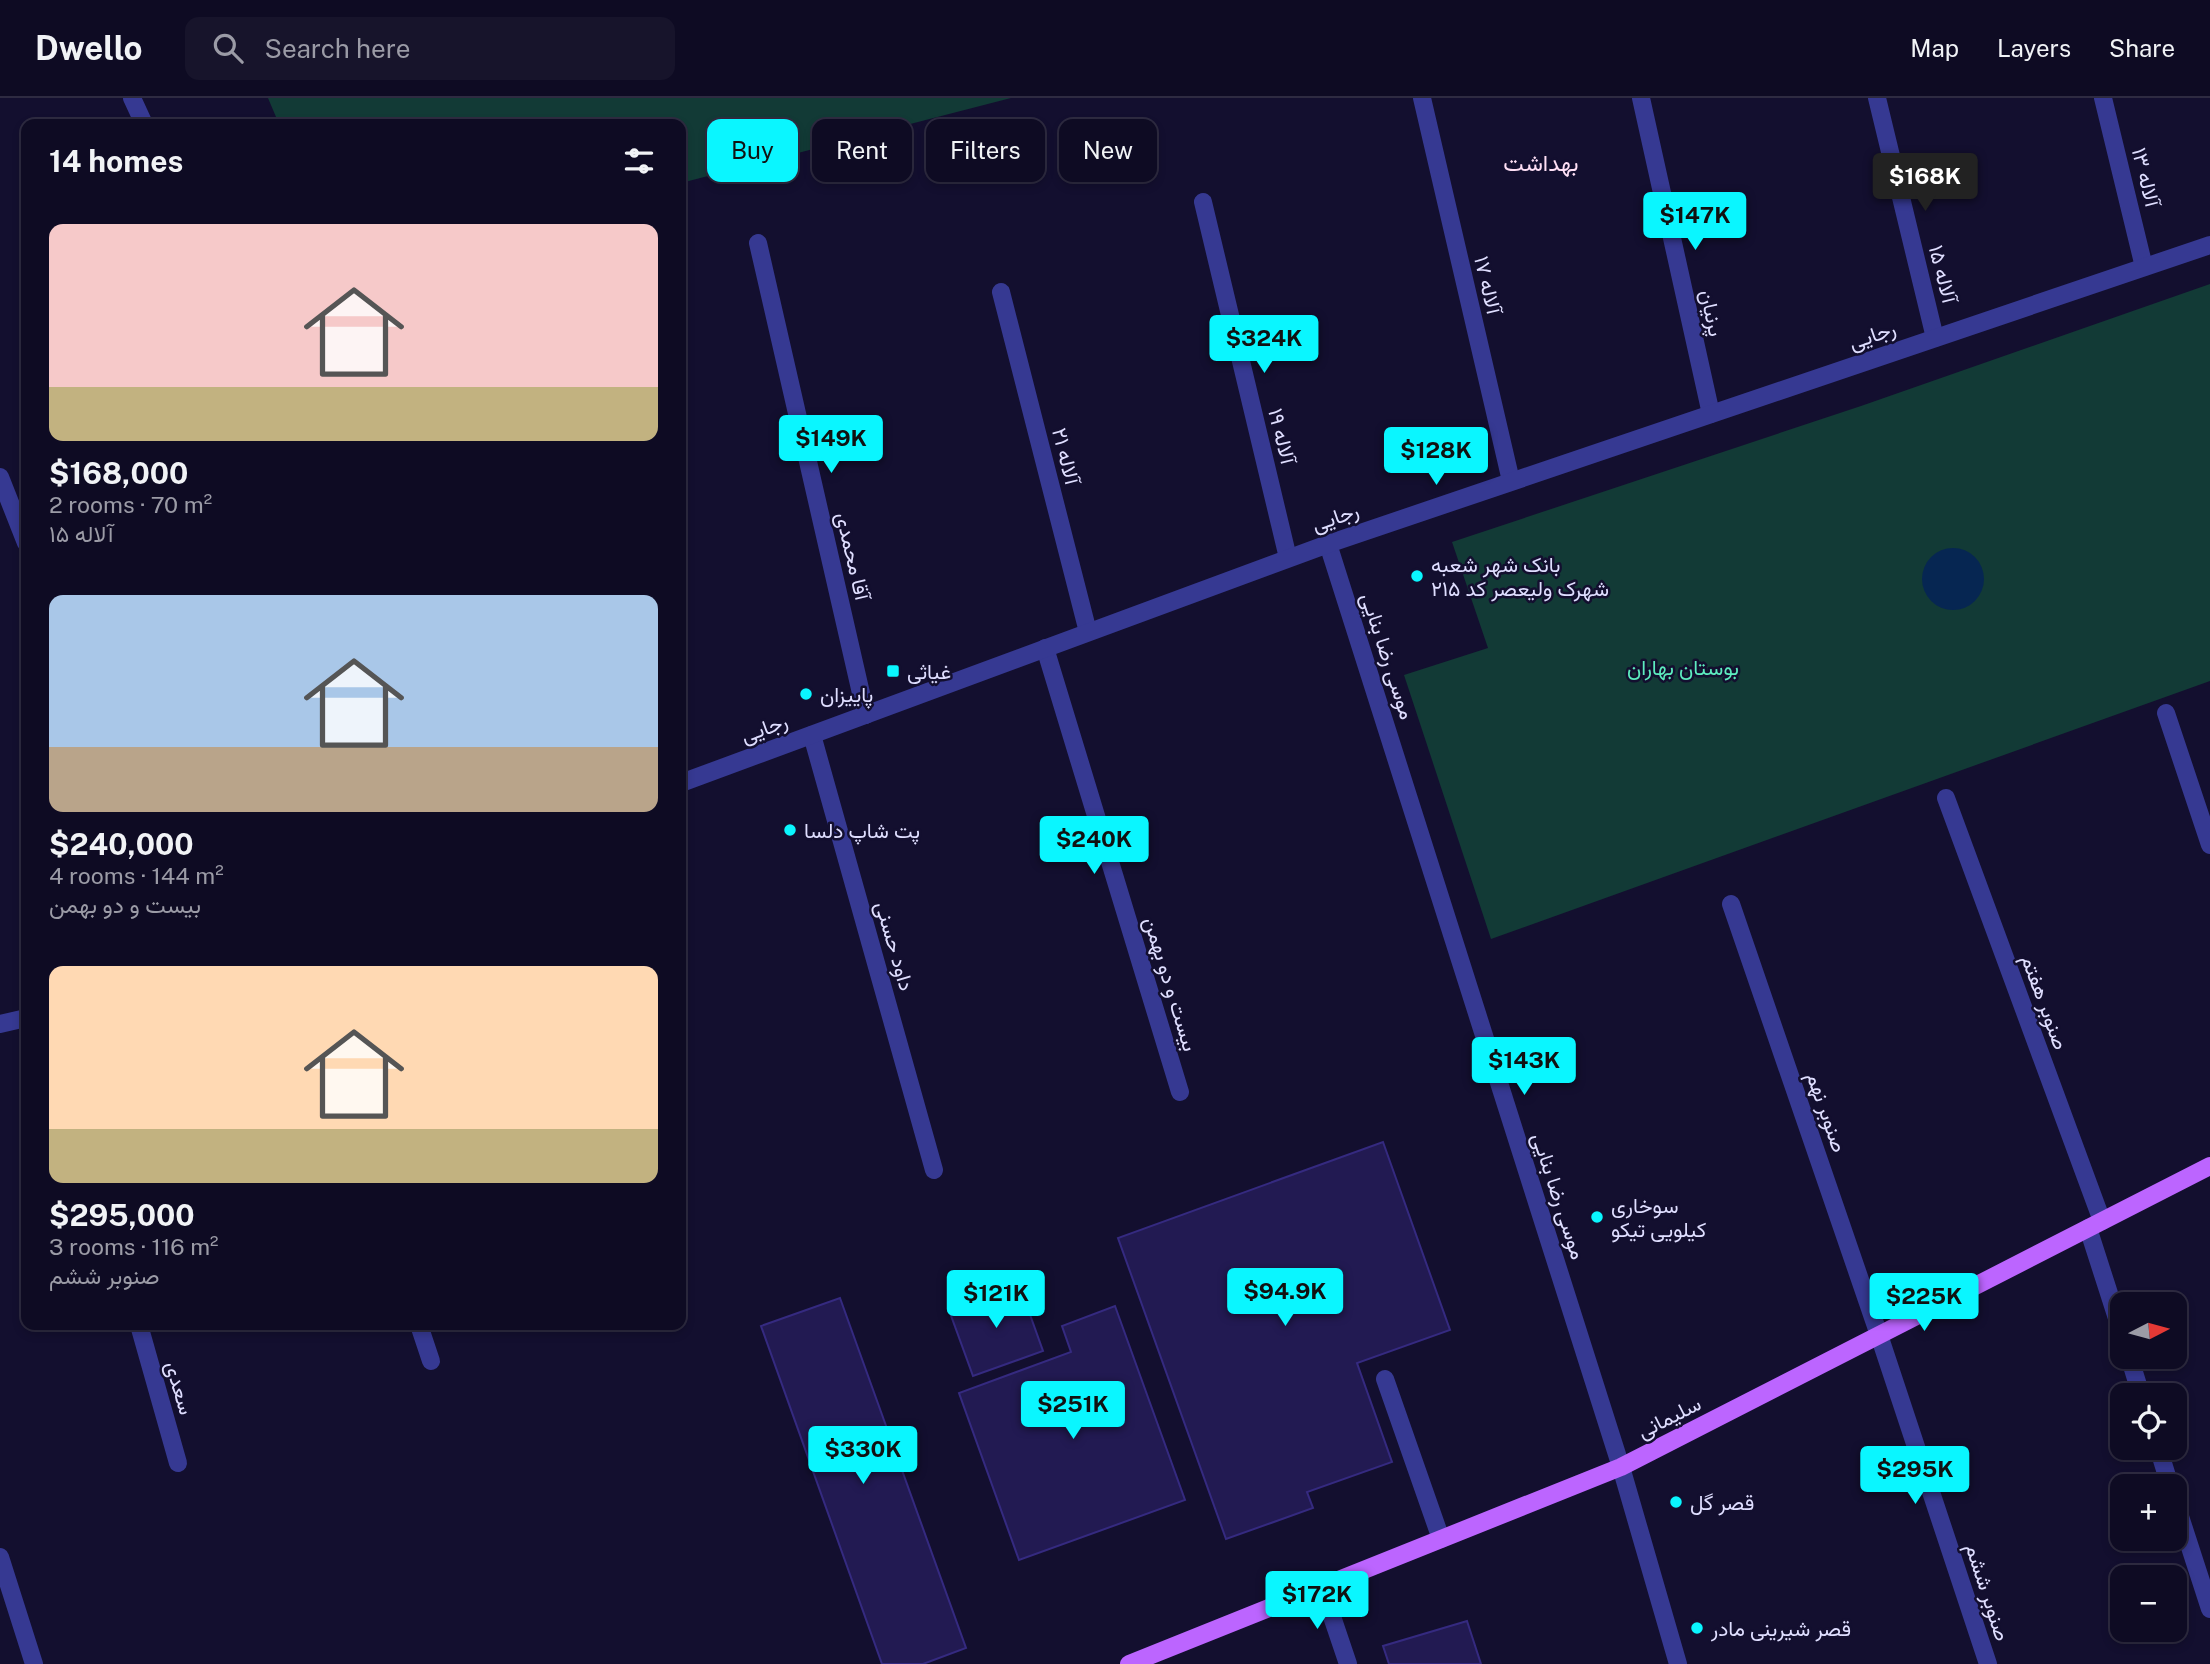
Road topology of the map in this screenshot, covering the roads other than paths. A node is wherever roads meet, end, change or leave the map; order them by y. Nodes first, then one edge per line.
1 (132, 98) edge
2 (1422, 98) edge
3 (1641, 98) edge
4 (1877, 98) edge
5 (2103, 98) edge
6 (142, 119) edge
7 (1203, 202) dead end
8 (758, 243) dead end
9 (2210, 245) edge
10 (2144, 267) junction
11 (1001, 292) dead end
12 (1935, 338) junction
13 (1711, 414) junction
14 (0, 477) edge
15 (1511, 481) junction
16 (21, 530) edge
17 (1328, 544) junction
18 (1288, 558) junction
19 (1088, 632) junction
20 (1045, 648) junction
21 (2166, 713) dead end
22 (866, 715) junction
23 (813, 734) junction
24 (686, 781) edge
25 (1946, 798) dead end
26 (2210, 845) edge
27 (1731, 904) dead end
28 (21, 1019) edge
29 (0, 1024) edge
30 (1180, 1093) dead end
31 (2210, 1166) edge
32 (934, 1170) dead end
33 (2095, 1224) junction
34 (2112, 1292) edge
35 (140, 1330) edge
36 (421, 1330) edge
37 (1879, 1335) junction
38 (431, 1361) dead end
39 (1385, 1379) dead end
40 (178, 1463) dead end
41 (1620, 1467) junction
42 (2187, 1538) edge
43 (1441, 1539) junction
44 (0, 1556) edge
45 (1322, 1587) junction
46 (2210, 1609) edge
47 (34, 1664) edge
48 (1129, 1664) edge
49 (1348, 1664) edge
50 (1678, 1664) edge
51 (1988, 1664) edge

1 - 6 street
2 - 15 street, آلاله ۱۷
3 - 13 street, پرنیان
4 - 12 street, آلاله ۱۵
5 - 10 street, آلاله ۱۳
7 - 18 street, آلاله ۱۹
8 - 22 street, آقا محمدی
9 - 10 street, رجایی
10 - 12 street, رجایی
11 - 19 street, آلاله ۲۱
12 - 13 street, رجایی
13 - 15 street, رجایی
14 - 16 street
15 - 17 street, رجایی
17 - 18 street, رجایی
17 - 41 street, موسی رضا بنایی
18 - 19 street, رجایی
19 - 20 street, رجایی
20 - 22 street, رجایی
20 - 30 street, بیست و دو بهمن
21 - 26 street
22 - 23 street, رجایی
23 - 24 street, رجایی
23 - 32 street, داود حسنی
25 - 33 street, صنوبر هفتم
27 - 37 street, صنوبر نهم
28 - 29 street
31 - 33 main road, سلیمانی
33 - 34 street, صنوبر هفتم
33 - 37 main road, سلیمانی
35 - 40 street, سعدی
36 - 38 street
37 - 41 main road, سلیمانی
37 - 51 street, صنوبر ششم
39 - 43 street
41 - 43 main road, سلیمانی
41 - 50 street, موسی رضا بنایی
42 - 46 street
43 - 45 main road, سلیمانی
44 - 47 street
45 - 48 main road, سلیمانی
45 - 49 street

